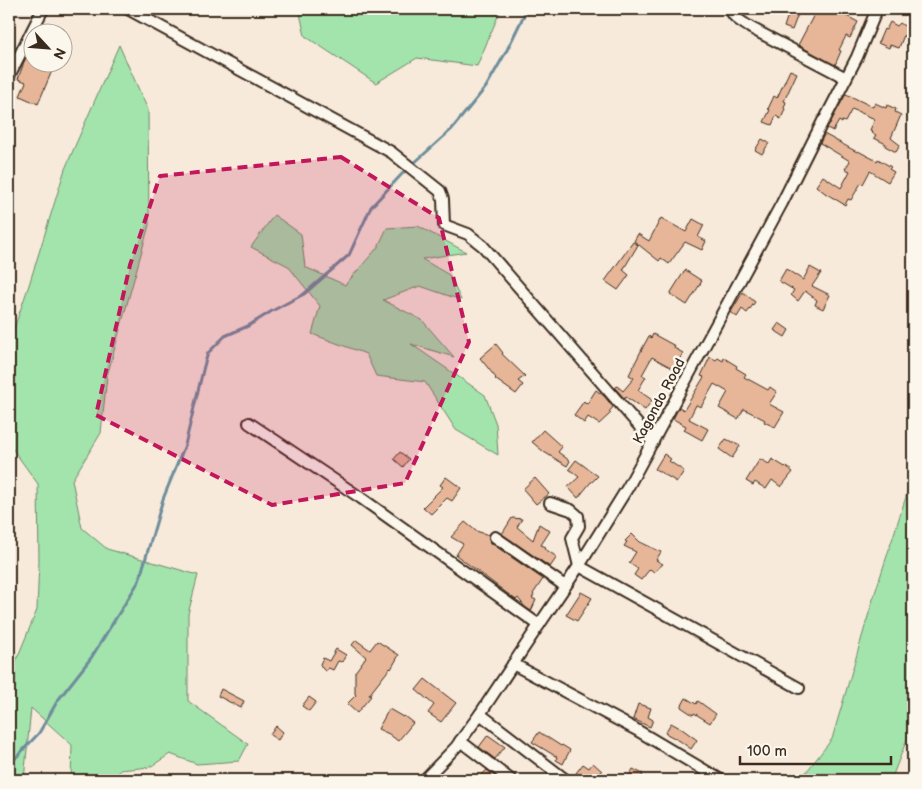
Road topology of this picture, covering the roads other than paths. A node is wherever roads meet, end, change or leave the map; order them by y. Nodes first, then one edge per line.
1 (43, 9) edge
2 (128, 9) edge
3 (730, 9) edge
4 (877, 9) edge
5 (9, 76) edge
6 (846, 78) junction
7 (249, 423) dead end
8 (653, 442) junction
9 (550, 503) dead end
10 (496, 537) dead end
11 (579, 566) junction
12 (565, 586) junction
13 (539, 625) junction
14 (513, 664) junction
15 (799, 688) dead end
16 (480, 714) junction
17 (460, 741) junction
18 (424, 780) edge
19 (511, 780) edge
20 (566, 780) edge
21 (721, 780) edge

1 - 5 street
2 - 8 street
3 - 6 street
4 - 6 street, Kagondo Road
6 - 8 street, Kagondo Road
7 - 13 street
8 - 11 street, Kagondo Road
9 - 11 street
10 - 12 street
11 - 12 street, Kagondo Road
11 - 15 street
12 - 13 street, Kagondo Road
13 - 14 street, Kagondo Road
14 - 16 street, Kagondo Road
14 - 21 street
16 - 17 street, Kagondo Road
16 - 20 street
17 - 18 street, Kagondo Road
17 - 19 street

